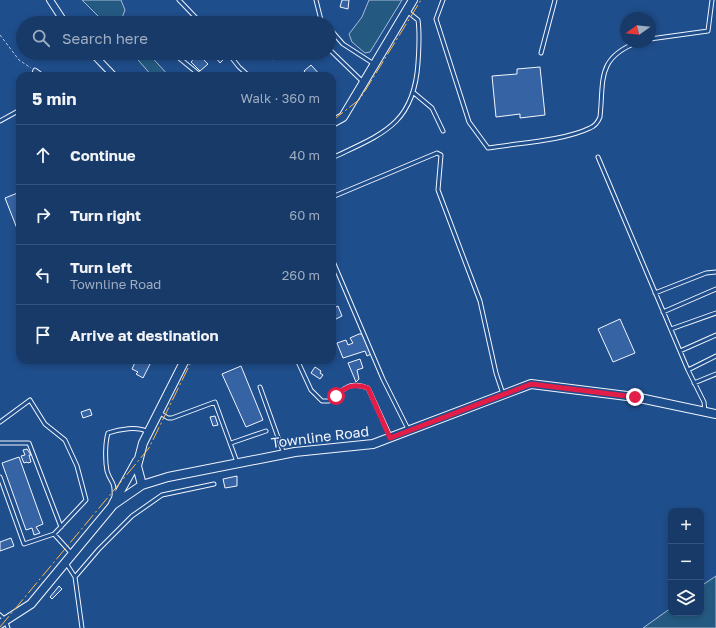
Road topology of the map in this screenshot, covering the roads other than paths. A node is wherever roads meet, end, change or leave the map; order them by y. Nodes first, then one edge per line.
1 (50, 0) edge
2 (179, 0) edge
3 (316, 0) edge
4 (413, 0) edge
5 (444, 0) edge
6 (555, 0) edge
7 (712, 0) edge
8 (406, 11) junction
9 (60, 16) edge
10 (194, 16) edge
11 (320, 16) edge
12 (336, 36) edge
13 (656, 38) edge
14 (625, 48) edge
15 (541, 53) dead end
16 (336, 56) edge
17 (99, 60) edge
18 (182, 60) edge
19 (234, 60) edge
20 (374, 64) junction
21 (110, 72) edge
22 (196, 72) edge
23 (245, 72) edge
24 (364, 83) junction
25 (414, 93) junction
26 (16, 112) edge
27 (0, 121) edge
28 (336, 121) edge
29 (443, 131) dead end
30 (336, 156) edge
31 (598, 157) dead end
32 (336, 195) edge
33 (336, 268) edge
34 (716, 272) edge
35 (716, 289) edge
36 (655, 293) junction
37 (663, 312) junction
38 (716, 313) edge
39 (671, 330) junction
40 (716, 335) edge
41 (680, 352) junction
42 (716, 356) edge
43 (183, 364) edge
44 (299, 364) dead end
45 (688, 370) junction
46 (716, 374) edge
47 (694, 383) junction
48 (260, 388) dead end
49 (503, 394) junction
50 (159, 412) junction
51 (705, 412) junction
52 (716, 414) edge
53 (0, 422) edge
54 (266, 431) dead end
55 (409, 431) junction
56 (149, 432) junction
57 (390, 438) junction
58 (0, 443) edge
59 (231, 443) junction
60 (284, 454) junction
61 (138, 459) junction
62 (237, 462) junction
63 (0, 477) edge
64 (214, 484) dead end
65 (142, 485) junction
66 (113, 505) junction
67 (61, 527) junction
68 (54, 534) junction
69 (73, 555) junction
70 (66, 562) junction
71 (75, 577) junction
72 (3, 622) edge
73 (82, 628) edge

1 - 9 street
2 - 10 lane
3 - 11 lane
4 - 8 main road
5 - 14 lane
6 - 15 lane
7 - 13 lane
8 - 20 main road
8 - 25 lane
12 - 20 lane
16 - 24 lane
17 - 21 street
18 - 22 lane
19 - 23 lane
20 - 24 main road
24 - 28 main road
25 - 29 lane
25 - 30 lane
26 - 27 lane
31 - 36 lane
32 - 49 lane
33 - 55 lane
34 - 36 lane
35 - 37 lane
36 - 37 lane
37 - 39 lane
38 - 39 lane
39 - 41 lane
40 - 41 lane
41 - 45 lane
42 - 45 lane
43 - 50 main road
44 - 57 lane
45 - 47 lane
46 - 47 lane
47 - 51 lane
48 - 60 lane
49 - 51 main road, Townline Road
49 - 55 main road, Townline Road
50 - 56 main road
50 - 59 lane
51 - 52 main road, Townline Road
53 - 67 lane
54 - 59 lane
55 - 57 main road, Townline Road
56 - 61 main road
56 - 66 lane
57 - 60 main road, Townline Road
58 - 67 lane
59 - 62 lane
60 - 62 main road, Townline Road
61 - 65 main road
61 - 66 main road
62 - 65 main road, Townline Road
63 - 68 lane
64 - 71 lane
65 - 66 main road, Townline Road
66 - 69 main road, Townline Road
67 - 68 lane
68 - 69 lane
69 - 70 main road, Townline Road
70 - 71 lane
70 - 72 main road, Townline Road
71 - 73 lane

